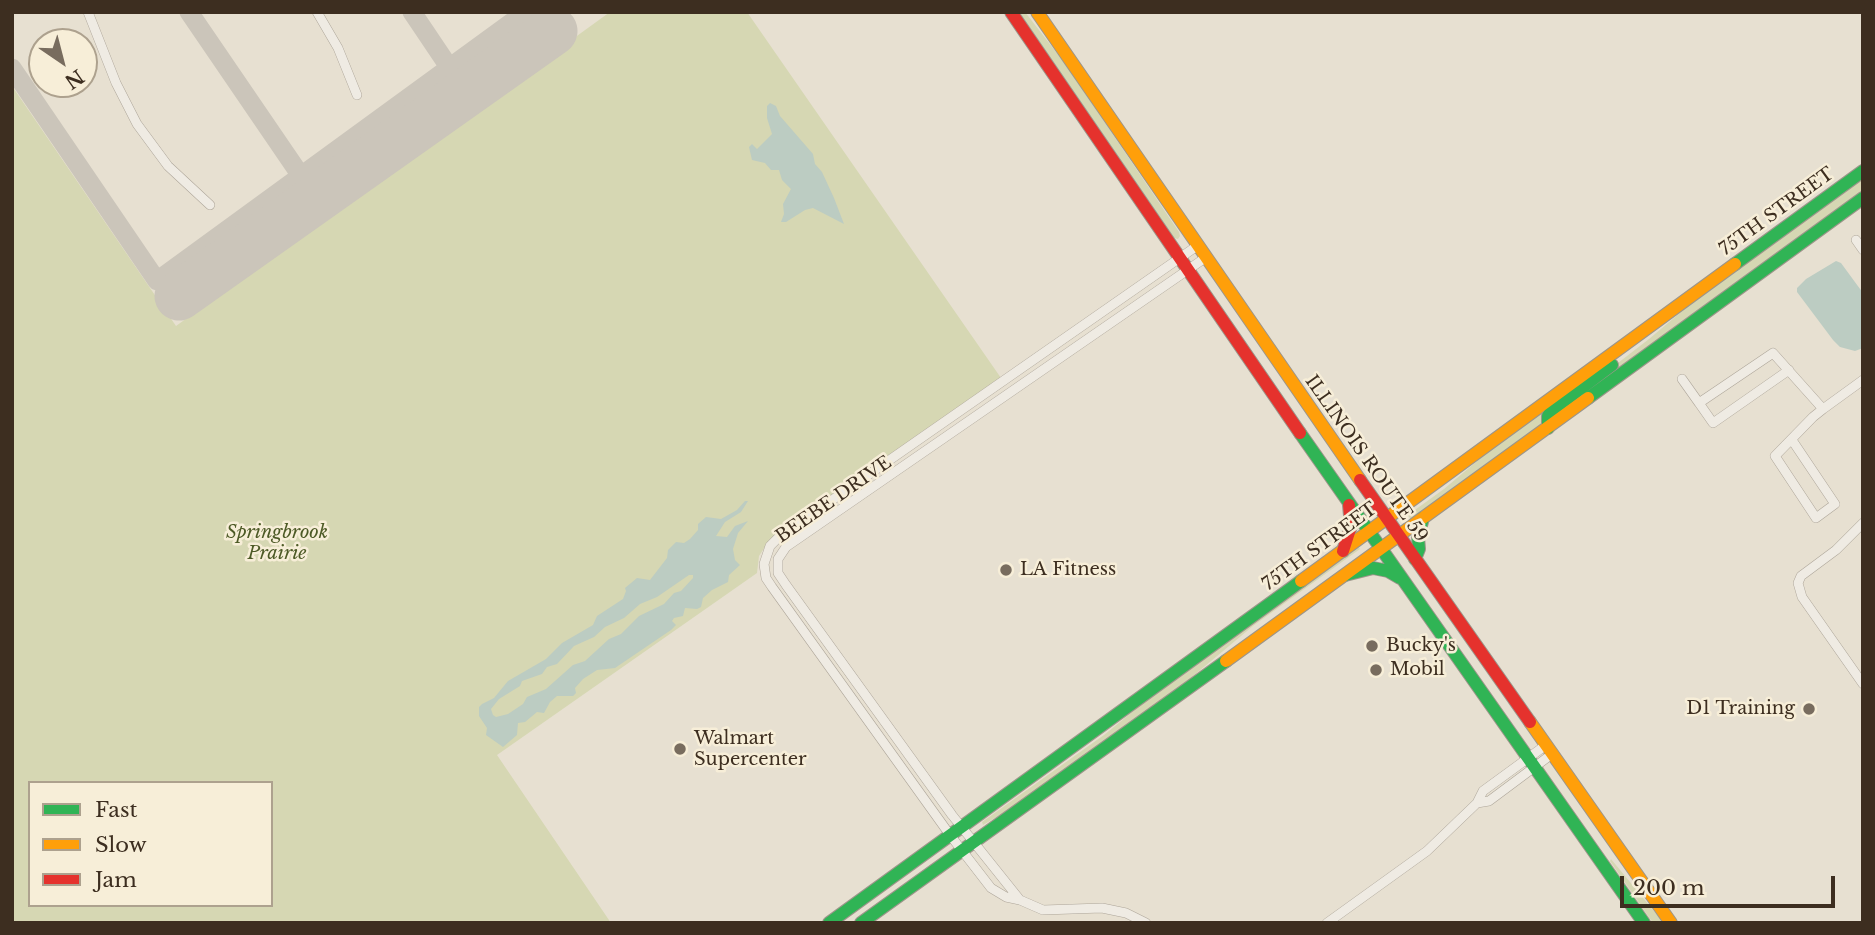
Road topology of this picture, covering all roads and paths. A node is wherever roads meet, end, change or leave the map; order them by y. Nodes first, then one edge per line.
1 (88, 12) edge
2 (317, 12) edge
3 (1011, 12) edge
4 (1037, 12) edge
5 (357, 95) dead end
6 (1863, 171) edge
7 (1863, 198) edge
8 (210, 205) dead end
9 (1856, 240) dead end
10 (1197, 246) junction
11 (1863, 250) edge
12 (1180, 258) junction
13 (1205, 258) junction
14 (1188, 270) junction
15 (1649, 328) junction
16 (1789, 370) junction
17 (1682, 379) dead end
18 (1863, 380) edge
19 (1699, 404) junction
20 (1823, 409) junction
21 (1548, 428) junction
22 (1791, 440) junction
23 (1348, 501) junction
24 (1387, 519) junction
25 (1423, 519) junction
26 (1863, 523) edge
27 (1370, 532) junction
28 (1398, 536) junction
29 (1381, 548) junction
30 (1343, 551) junction
31 (1415, 559) junction
32 (1345, 575) junction
33 (1403, 579) junction
34 (1863, 684) edge
35 (1549, 749) junction
36 (1531, 762) junction
37 (961, 827) junction
38 (950, 835) junction
39 (973, 843) junction
40 (962, 851) junction
41 (1020, 900) junction
42 (829, 923) edge
43 (861, 923) edge
44 (1146, 923) edge
45 (1327, 923) edge
46 (1644, 923) edge
47 (1671, 923) edge

1 - 8 street
2 - 5 street
3 - 12 main road
4 - 10 main road, ILLINOIS ROUTE 59
6 - 15 main road, 75TH STREET
7 - 21 main road, 75TH STREET
9 - 11 street
10 - 12 street, BEEBE DRIVE
10 - 13 main road, ILLINOIS ROUTE 59
12 - 14 main road
12 - 38 street, BEEBE DRIVE
13 - 14 street, BEEBE DRIVE
13 - 24 main road, ILLINOIS ROUTE 59
14 - 23 main road
14 - 37 street, BEEBE DRIVE
15 - 21 main road
15 - 24 main road, 75TH STREET
16 - 19 street
16 - 19 street
16 - 20 street
17 - 19 street
18 - 20 street
20 - 22 street
21 - 25 main road, 75TH STREET
22 - 22 street
23 - 27 main road
23 - 30 main road
24 - 27 main road, 75TH STREET
24 - 28 main road, ILLINOIS ROUTE 59
25 - 28 main road, 75TH STREET
25 - 31 main road
26 - 34 street
27 - 29 main road
27 - 30 main road, 75TH STREET
28 - 29 main road, 75TH STREET
28 - 31 main road, ILLINOIS ROUTE 59
29 - 32 main road, 75TH STREET
29 - 33 main road
30 - 37 main road, 75TH STREET
31 - 35 main road, ILLINOIS ROUTE 59
32 - 33 main road
32 - 39 main road, 75TH STREET
33 - 36 main road
35 - 36 street
35 - 47 main road, ILLINOIS ROUTE 59
36 - 45 street
36 - 46 main road
37 - 38 main road, 75TH STREET
37 - 39 street, BEEBE DRIVE
38 - 40 street, BEEBE DRIVE
38 - 42 main road, 75TH STREET
39 - 40 main road, 75TH STREET
39 - 41 street, BEEBE DRIVE
40 - 41 street, BEEBE DRIVE
40 - 43 main road, 75TH STREET
41 - 44 street, BEEBE DRIVE

